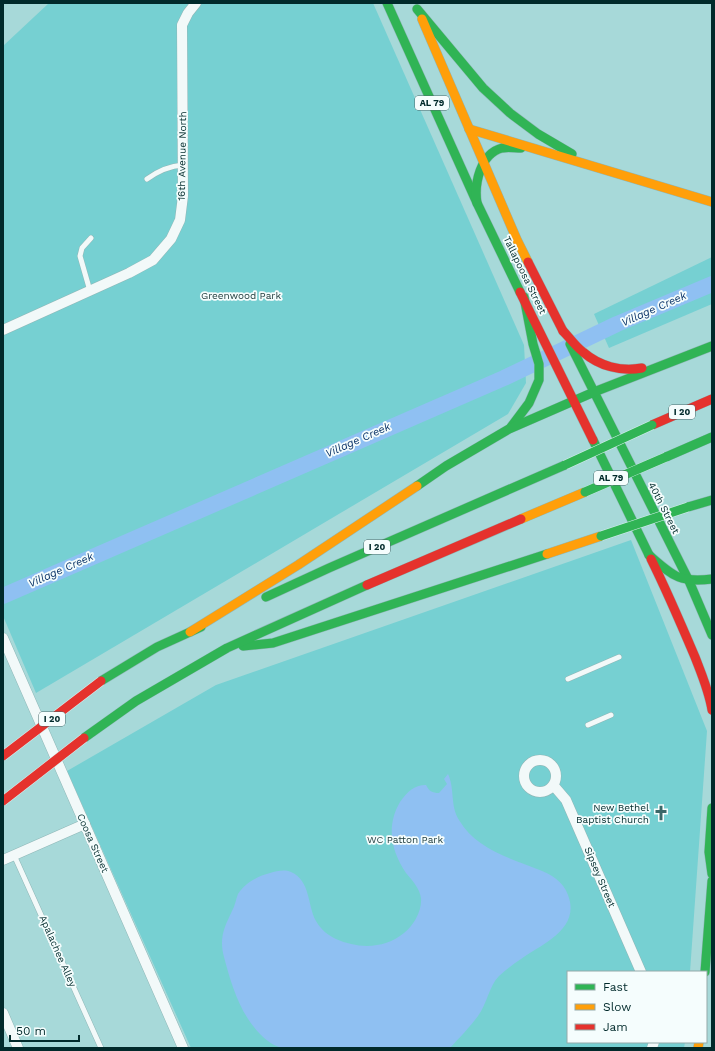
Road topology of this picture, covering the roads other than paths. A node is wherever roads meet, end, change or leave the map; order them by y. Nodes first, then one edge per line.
1 (196, 3) edge
2 (387, 3) edge
3 (416, 6) edge
4 (469, 129) junction
5 (531, 149) junction
6 (183, 165) junction
7 (484, 165) junction
8 (595, 168) junction
9 (146, 179) dead end
10 (712, 202) edge
11 (477, 203) junction
12 (91, 238) dead end
13 (90, 291) junction
14 (524, 297) junction
15 (3, 330) edge
16 (712, 346) edge
17 (581, 356) junction
18 (684, 357) junction
19 (594, 392) junction
20 (712, 399) edge
21 (573, 401) junction
22 (509, 429) junction
23 (712, 437) edge
24 (712, 500) edge
25 (649, 555) junction
26 (712, 579) edge
27 (689, 581) junction
28 (190, 632) junction
29 (712, 635) edge
30 (3, 638) edge
31 (226, 648) junction
32 (619, 657) dead end
33 (568, 679) dead end
34 (712, 710) edge
35 (611, 714) dead end
36 (588, 725) dead end
37 (3, 756) edge
38 (554, 786) dead end
39 (3, 801) edge
40 (712, 808) edge
41 (85, 824) junction
42 (14, 855) junction
43 (3, 860) edge
44 (712, 874) edge
45 (712, 881) edge
46 (641, 971) edge
47 (705, 971) edge
48 (3, 1013) edge
49 (181, 1047) edge
50 (18, 1048) edge
51 (101, 1048) edge

1 - 6 street, 16th Avenue North
2 - 11 main road, Tallapoosa Street / AL 79
3 - 4 main road, Tallapoosa Street / AL 79
3 - 8 main road
4 - 5 main road
4 - 7 main road, Tallapoosa Street / AL 79
5 - 7 main road
5 - 8 main road
6 - 9 lane
6 - 13 street, 16th Avenue North
7 - 11 main road
7 - 17 main road, Tallapoosa Street / AL 79
8 - 10 main road
11 - 14 main road, Tallapoosa Street / AL 79
12 - 13 lane
13 - 15 street, 16th Avenue North
14 - 21 main road, Tallapoosa Street / AL 79
14 - 22 main road
16 - 18 main road
17 - 18 main road
17 - 19 main road, AL 79
18 - 19 main road
19 - 21 main road
19 - 27 main road, 40th Street / AL 79
20 - 28 main road, I 20, bridge
21 - 22 main road
21 - 25 main road, Tallapoosa Street / AL 79
22 - 28 main road
23 - 31 main road, bridge
24 - 31 main road, bridge
25 - 27 main road
25 - 34 main road, AL 79
26 - 27 main road
27 - 29 main road, 40th Street / AL 79
28 - 37 main road, I 20, bridge
30 - 41 street, Coosa Street
31 - 39 main road, bridge
32 - 33 lane
35 - 36 lane
38 - 46 street, Sipsey Street
40 - 44 main road
41 - 42 street
41 - 49 street, Coosa Street
42 - 43 street
42 - 51 lane, Apalachee Alley
45 - 47 main road
48 - 50 street

